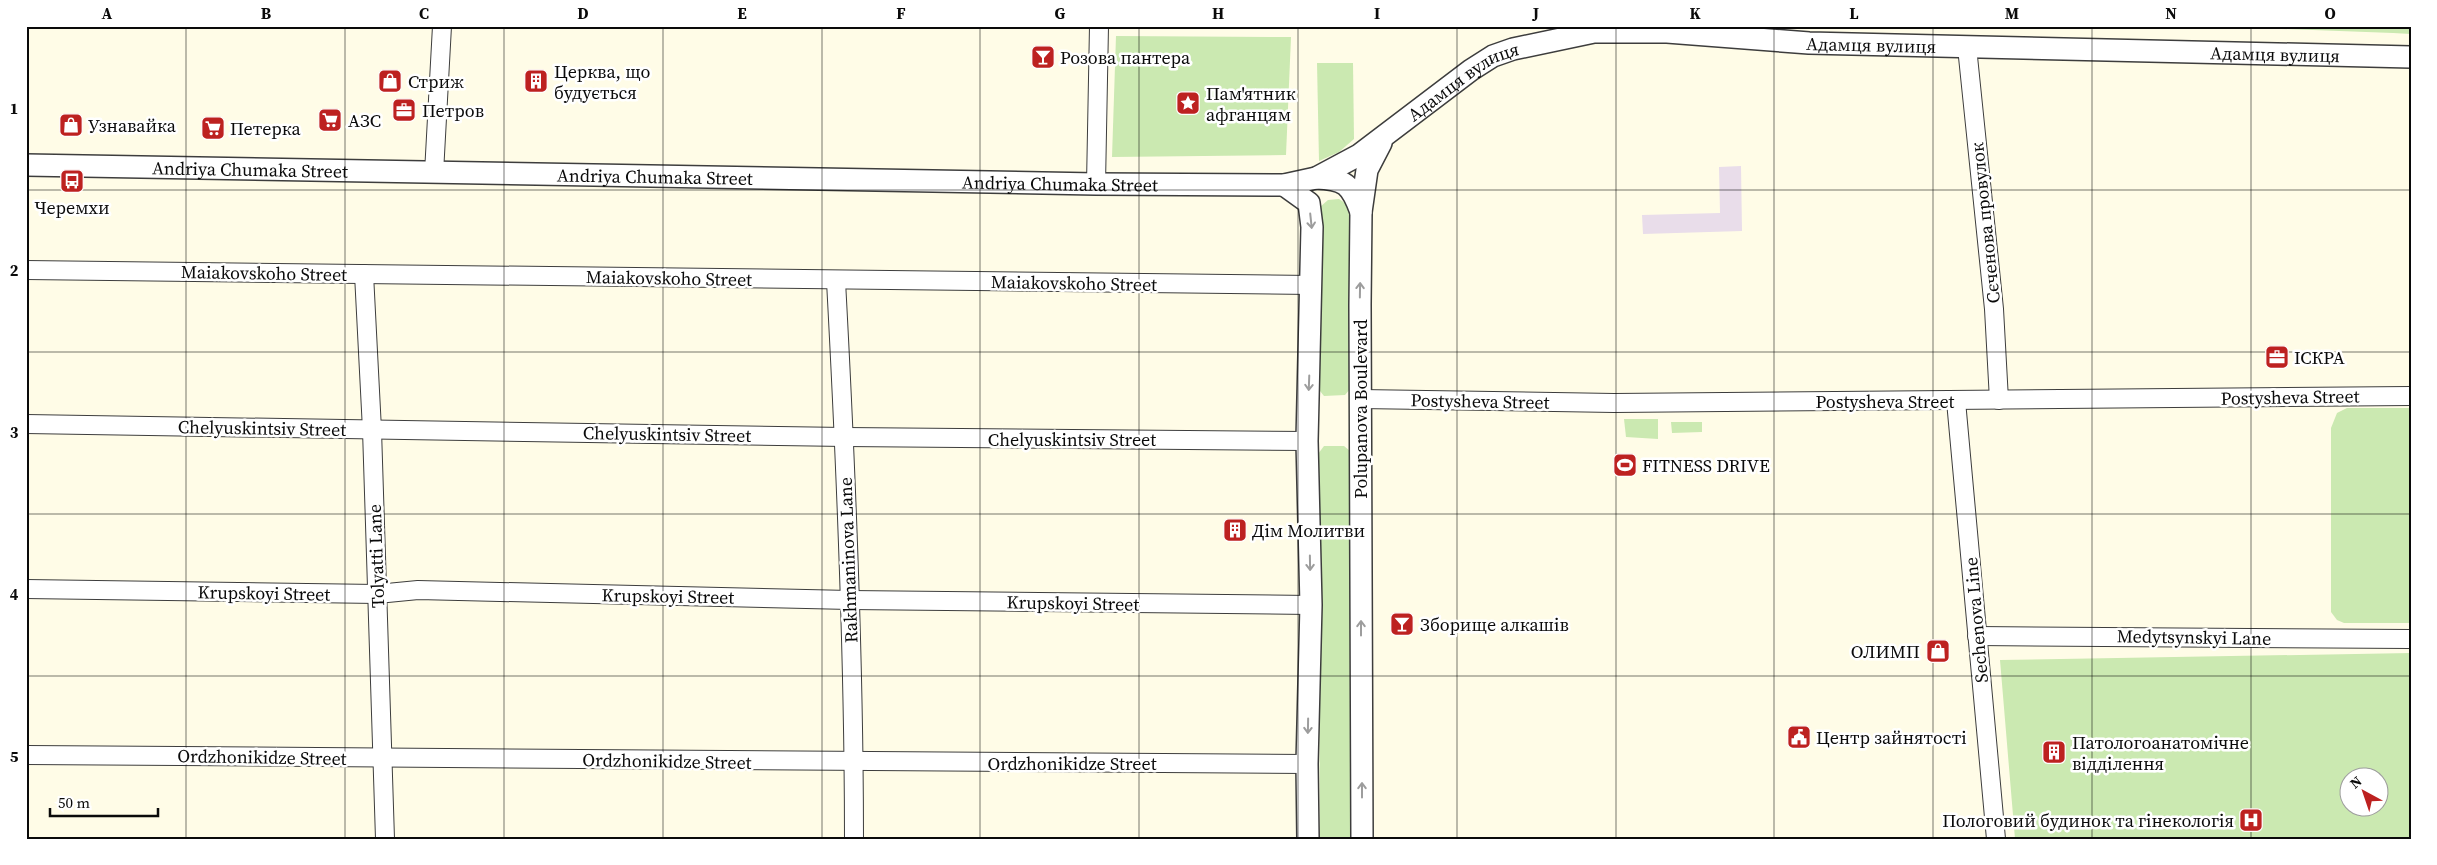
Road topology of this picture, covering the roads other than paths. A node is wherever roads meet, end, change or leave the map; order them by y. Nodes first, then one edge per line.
1 (442, 26) edge
2 (1099, 26) edge
3 (1967, 47) junction
4 (2411, 57) edge
5 (1386, 134) junction
6 (26, 165) edge
7 (434, 172) junction
8 (1316, 178) junction
9 (1096, 184) junction
10 (1284, 185) junction
11 (1362, 212) junction
12 (26, 270) edge
13 (364, 274) junction
14 (836, 281) junction
15 (1312, 285) junction
16 (2411, 396) edge
17 (1360, 399) junction
18 (1999, 400) junction
19 (1956, 401) junction
20 (26, 424) edge
21 (372, 430) junction
22 (845, 437) junction
23 (1307, 440) junction
24 (26, 589) edge
25 (377, 594) junction
26 (850, 600) junction
27 (1311, 606) junction
28 (1977, 636) junction
29 (2411, 639) edge
30 (26, 755) edge
31 (384, 758) junction
32 (854, 763) junction
33 (1307, 764) junction
34 (385, 839) edge
35 (854, 839) edge
36 (1308, 839) edge
37 (1362, 839) edge
38 (1996, 839) edge

1 - 7 street
2 - 9 street
3 - 4 street, Адамця вулиця
3 - 5 street, Адамця вулиця
3 - 18 street, Сєченова провулок
5 - 8 street, Адамця вулиця
5 - 11 street, Polupanova Boulevard
6 - 7 street, Andriya Chumaka Street
7 - 9 street, Andriya Chumaka Street
8 - 10 street, Адамця вулиця
8 - 11 street
9 - 10 street, Andriya Chumaka Street
10 -> 15 street
17 -> 11 street, Polupanova Boulevard
12 - 13 street, Maiakovskoho Street
13 - 14 street, Maiakovskoho Street
13 - 21 street, Tolyatti Lane
14 - 15 street, Maiakovskoho Street
14 - 22 street, Rakhmaninova Lane
15 -> 23 street
16 - 18 street, Postysheva Street
17 - 19 street, Postysheva Street
37 -> 17 street, Polupanova Boulevard
18 - 19 street, Postysheva Street
19 - 28 street, Sechenova Line
20 - 21 street, Chelyuskintsiv Street
21 - 22 street, Chelyuskintsiv Street
21 - 25 street, Tolyatti Lane
22 - 23 street, Chelyuskintsiv Street
22 - 26 street, Rakhmaninova Lane
23 -> 27 street
24 - 25 street, Krupskoyi Street
25 - 26 street, Krupskoyi Street
25 - 31 street, Tolyatti Lane
26 - 27 street, Krupskoyi Street
26 - 32 street, Rakhmaninova Lane
27 -> 33 street
28 - 29 street, Medytsynskyi Lane
28 - 38 street, Sechenova Line
30 - 31 street, Ordzhonikidze Street
31 - 32 street, Ordzhonikidze Street
31 - 34 street, Tolyatti Lane
32 - 33 street, Ordzhonikidze Street
32 - 35 street, Rakhmaninova Lane
33 - 36 street

